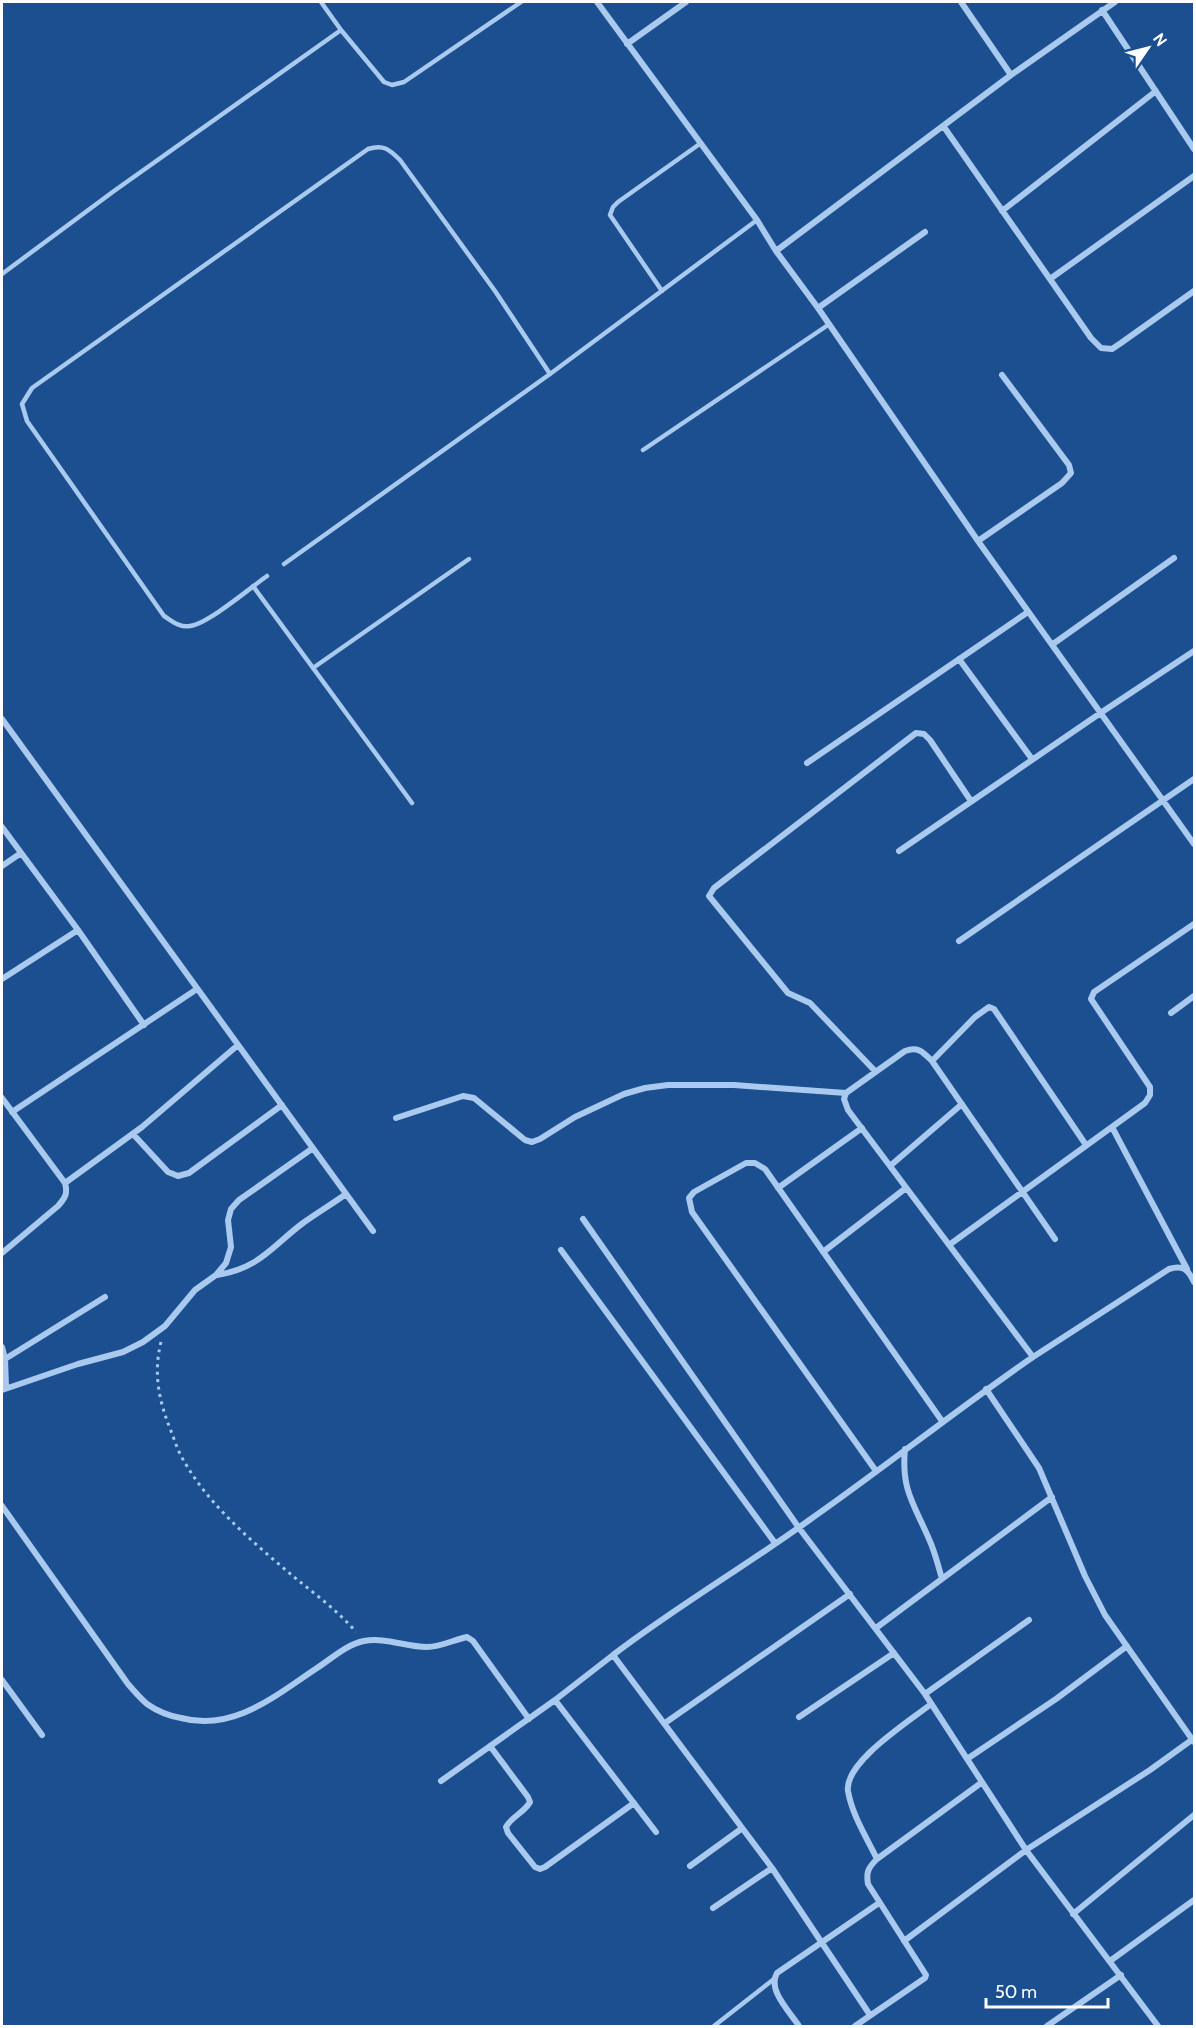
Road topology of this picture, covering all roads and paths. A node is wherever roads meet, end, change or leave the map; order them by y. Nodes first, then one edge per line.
1 (321, 2) edge
2 (521, 2) edge
3 (597, 2) edge
4 (686, 2) edge
5 (961, 2) edge
6 (1115, 2) edge
7 (1102, 10) junction
8 (341, 30) junction
9 (627, 44) junction
10 (1011, 75) junction
11 (1156, 91) junction
12 (944, 127) junction
13 (701, 143) junction
14 (1194, 149) edge
15 (1194, 176) edge
16 (1002, 211) junction
17 (758, 220) junction
18 (925, 232) dead end
19 (777, 251) junction
20 (2, 274) edge
21 (1050, 279) junction
22 (662, 291) junction
23 (1194, 291) edge
24 (818, 308) junction
25 (828, 325) junction
26 (550, 374) junction
27 (1002, 375) dead end
28 (643, 450) dead end
29 (978, 541) junction
30 (1174, 558) dead end
31 (469, 559) dead end
32 (284, 564) dead end
33 (267, 576) dead end
34 (253, 586) junction
35 (1028, 612) junction
36 (1053, 644) junction
37 (1194, 651) edge
38 (959, 659) junction
39 (313, 668) junction
40 (1101, 712) junction
41 (2, 718) edge
42 (1032, 759) junction
43 (807, 763) dead end
44 (1194, 779) edge
45 (971, 801) junction
46 (1163, 801) junction
47 (412, 803) dead end
48 (2, 827) edge
49 (1194, 844) edge
50 (899, 851) dead end
51 (21, 853) junction
52 (2, 866) edge
53 (1194, 924) edge
54 (78, 930) junction
55 (959, 941) dead end
56 (2, 979) edge
57 (197, 989) junction
58 (1194, 996) edge
59 (1171, 1013) dead end
60 (144, 1025) junction
61 (238, 1045) junction
62 (932, 1061) junction
63 (875, 1071) junction
64 (846, 1093) junction
65 (2, 1098) edge
66 (962, 1104) junction
67 (282, 1105) junction
68 (12, 1112) junction
69 (396, 1118) dead end
70 (1112, 1126) junction
71 (862, 1128) junction
72 (133, 1134) junction
73 (1086, 1145) junction
74 (313, 1148) junction
75 (890, 1166) junction
76 (65, 1184) junction
77 (778, 1188) junction
78 (906, 1188) junction
79 (1022, 1191) junction
80 (346, 1194) junction
81 (583, 1219) dead end
82 (373, 1231) dead end
83 (1056, 1239) dead end
84 (949, 1245) junction
85 (561, 1250) dead end
86 (823, 1252) junction
87 (2, 1253) edge
88 (1188, 1270) junction
89 (216, 1275) junction
90 (1194, 1282) edge
91 (105, 1296) dead end
92 (165, 1326) junction
93 (2, 1347) edge
94 (1032, 1357) junction
95 (5, 1359) junction
96 (4, 1388) edge
97 (986, 1389) junction
98 (942, 1421) junction
99 (905, 1449) junction
100 (876, 1471) junction
101 (1052, 1497) junction
102 (2, 1506) edge
103 (799, 1528) junction
104 (775, 1543) junction
105 (942, 1579) junction
106 (850, 1594) junction
107 (1029, 1620) dead end
108 (876, 1628) junction
109 (363, 1641) junction
110 (1127, 1646) junction
111 (894, 1653) junction
112 (613, 1655) junction
113 (2, 1680) edge
114 (925, 1694) junction
115 (555, 1701) junction
116 (931, 1704) junction
117 (798, 1717) dead end
118 (529, 1719) junction
119 (665, 1723) junction
120 (42, 1735) dead end
121 (1194, 1741) edge
122 (490, 1746) junction
123 (967, 1759) junction
124 (441, 1780) dead end
125 (981, 1783) junction
126 (634, 1803) junction
127 (1194, 1815) edge
128 (741, 1830) junction
129 (656, 1832) dead end
130 (1026, 1850) junction
131 (877, 1859) junction
132 (690, 1866) dead end
133 (772, 1868) junction
134 (1194, 1900) edge
135 (879, 1903) junction
136 (713, 1908) dead end
137 (1073, 1914) junction
138 (821, 1941) junction
139 (904, 1941) junction
140 (1110, 1961) junction
141 (1121, 1975) junction
142 (774, 1979) junction
143 (870, 2015) junction
144 (714, 2026) edge
145 (799, 2026) edge
146 (855, 2026) edge
147 (1047, 2026) edge
148 (1158, 2026) edge

1 - 8 lane
2 - 8 lane
3 - 9 street
4 - 9 street
5 - 10 street
6 - 7 street
7 - 10 street
7 - 11 street
8 - 20 lane
9 - 13 street
10 - 12 street
11 - 14 street
11 - 16 street
12 - 16 street
12 - 19 street
13 - 17 street
13 - 22 lane
15 - 21 street
16 - 21 street
17 - 19 street
17 - 22 lane
18 - 24 street
19 - 24 street
21 - 23 street
22 - 26 lane
24 - 25 street
25 - 28 lane
25 - 29 street
26 - 32 lane
26 - 34 lane
27 - 29 street
29 - 35 street
30 - 36 street
31 - 39 lane
33 - 34 lane
34 - 39 lane
35 - 36 street
35 - 38 street
36 - 40 street
37 - 40 street
38 - 42 street
38 - 43 street
39 - 47 lane
40 - 42 street
40 - 46 street
41 - 57 street
42 - 45 street
44 - 46 street
45 - 50 street
45 - 63 street
46 - 49 street
46 - 55 street
48 - 51 street
51 - 52 street
51 - 54 street
53 - 70 street
54 - 56 street
54 - 60 street
57 - 60 street
57 - 61 street
58 - 59 street
60 - 68 street
61 - 67 street
61 - 72 street
62 - 63 street
62 - 66 street
62 - 73 street
63 - 64 street
64 - 69 street
64 - 71 street
65 - 68 street
66 - 75 street
66 - 79 street
67 - 72 street
67 - 74 street
68 - 76 street
70 - 73 street
70 - 88 street
71 - 75 street
71 - 77 street
72 - 76 street
73 - 79 street
74 - 80 street
74 - 89 street
75 - 78 street
76 - 87 street
77 - 86 street
77 - 100 street
78 - 84 street
78 - 86 street
79 - 83 street
79 - 84 street
80 - 82 street
80 - 89 street
81 - 103 street
84 - 94 street
85 - 104 street
86 - 98 street
88 - 90 street
88 - 94 street
89 - 92 street
91 - 95 street
92 - 96 street
92 - 109 path
93 - 95 street
94 - 97 street
95 - 96 street
97 - 98 street
97 - 101 street
98 - 99 street
99 - 100 street
99 - 105 street
100 - 103 street
101 - 105 street
101 - 110 street
102 - 109 street
103 - 104 street
103 - 106 street
104 - 112 street
105 - 108 street
106 - 108 street
106 - 119 street
107 - 114 street
108 - 111 street
109 - 118 street
110 - 121 street
110 - 123 street
111 - 114 street
111 - 117 street
112 - 115 street
112 - 119 street
113 - 120 street
114 - 116 street
115 - 118 street
115 - 126 street
116 - 123 street
116 - 131 street
118 - 122 street
119 - 128 street
121 - 130 street
122 - 124 street
122 - 126 street
123 - 125 street
125 - 130 street
125 - 131 street
126 - 129 street
127 - 137 street
128 - 132 street
128 - 133 street
130 - 137 street
130 - 139 street
131 - 135 street
133 - 136 street
133 - 138 street
134 - 140 street
135 - 138 street
135 - 139 street
137 - 140 street
138 - 142 street
138 - 143 street
139 - 143 street
140 - 141 street
141 - 147 street
141 - 148 street
142 - 144 lane
142 - 145 street
143 - 146 street

